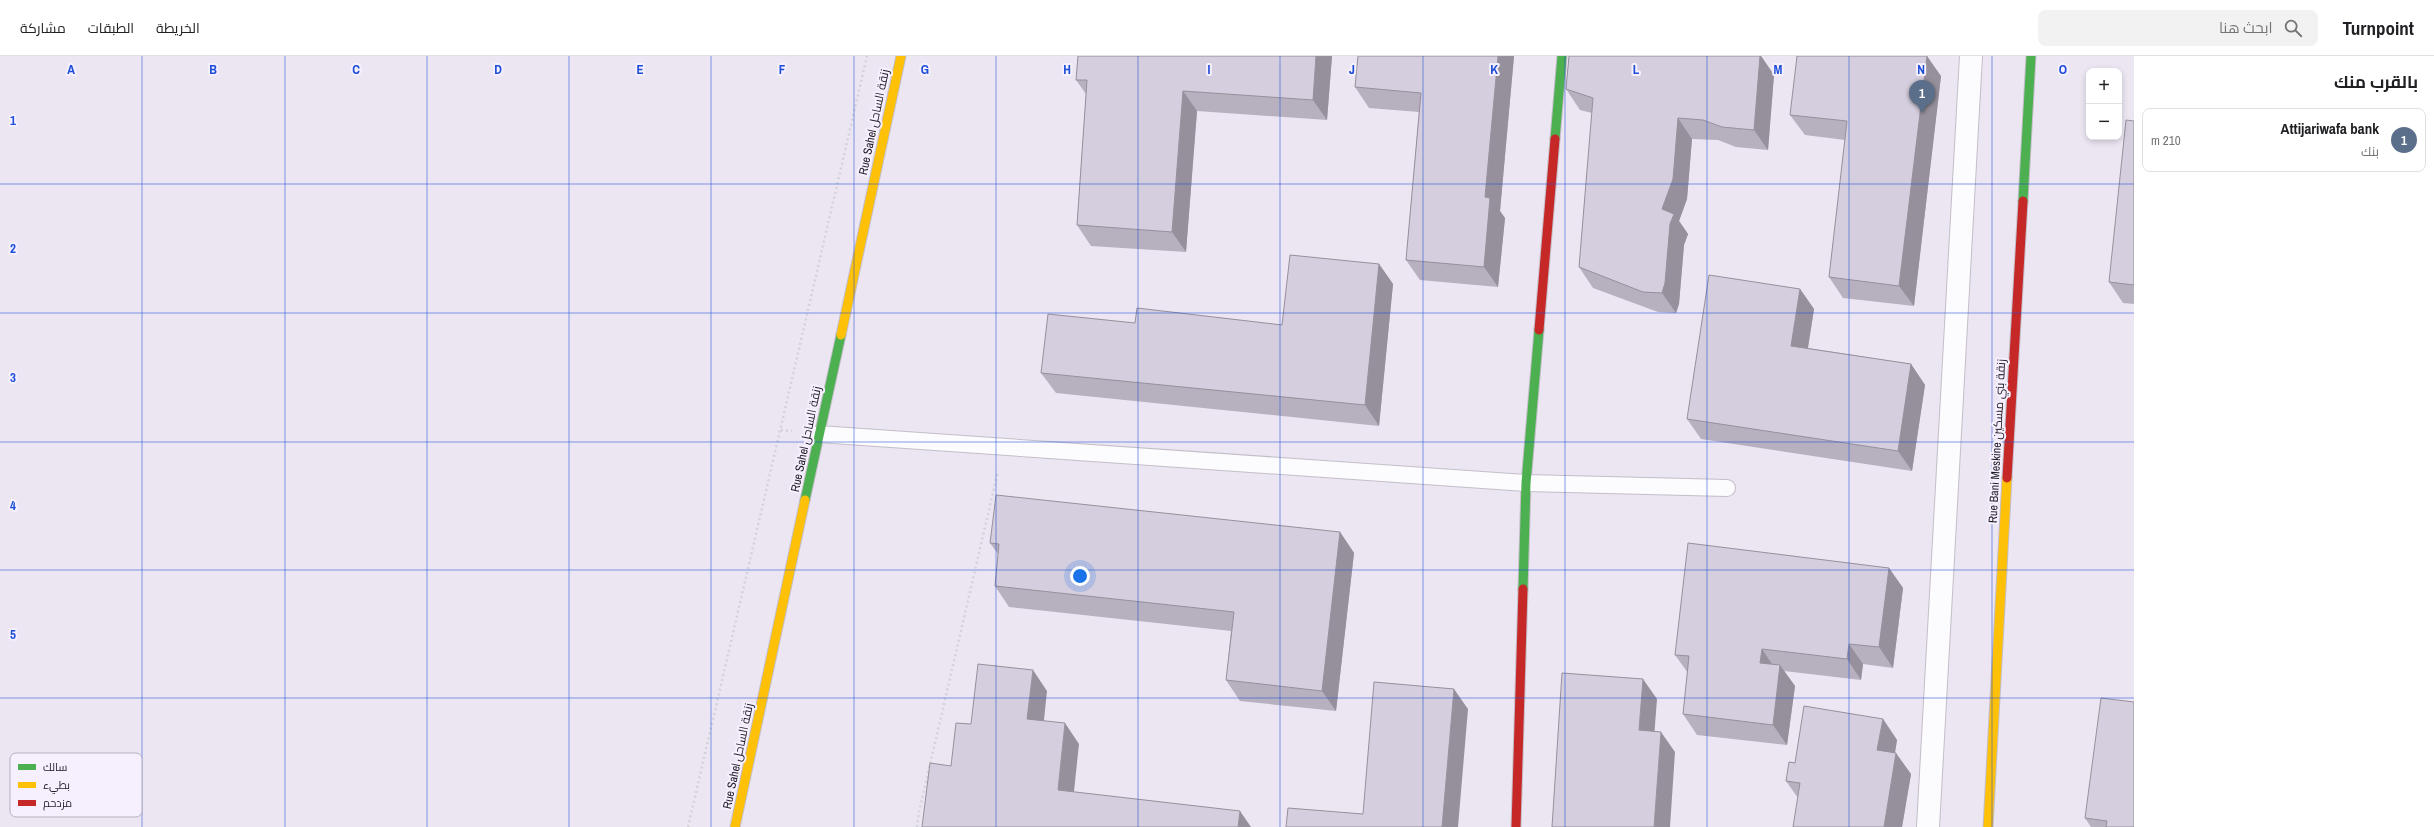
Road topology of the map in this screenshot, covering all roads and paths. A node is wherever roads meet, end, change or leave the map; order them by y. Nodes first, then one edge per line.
1 (867, 56) edge
2 (901, 56) edge
3 (1562, 56) edge
4 (1971, 56) edge
5 (2031, 56) edge
6 (819, 434) junction
7 (1004, 447) junction
8 (1526, 483) junction
9 (1727, 488) dead end
10 (688, 827) edge
11 (735, 827) edge
12 (917, 827) edge
13 (1516, 827) edge
14 (1928, 827) edge
15 (1988, 827) edge

1 - 10 path
2 - 6 street, Rue Sahel زنقة الساحل
3 - 8 street
4 - 14 street
5 - 15 street, Rue Bani Meskine زنقة بني مسكين
6 - 7 lane
6 - 11 street, Rue Sahel زنقة الساحل
7 - 8 lane
7 - 12 path
8 - 9 lane
8 - 13 street

